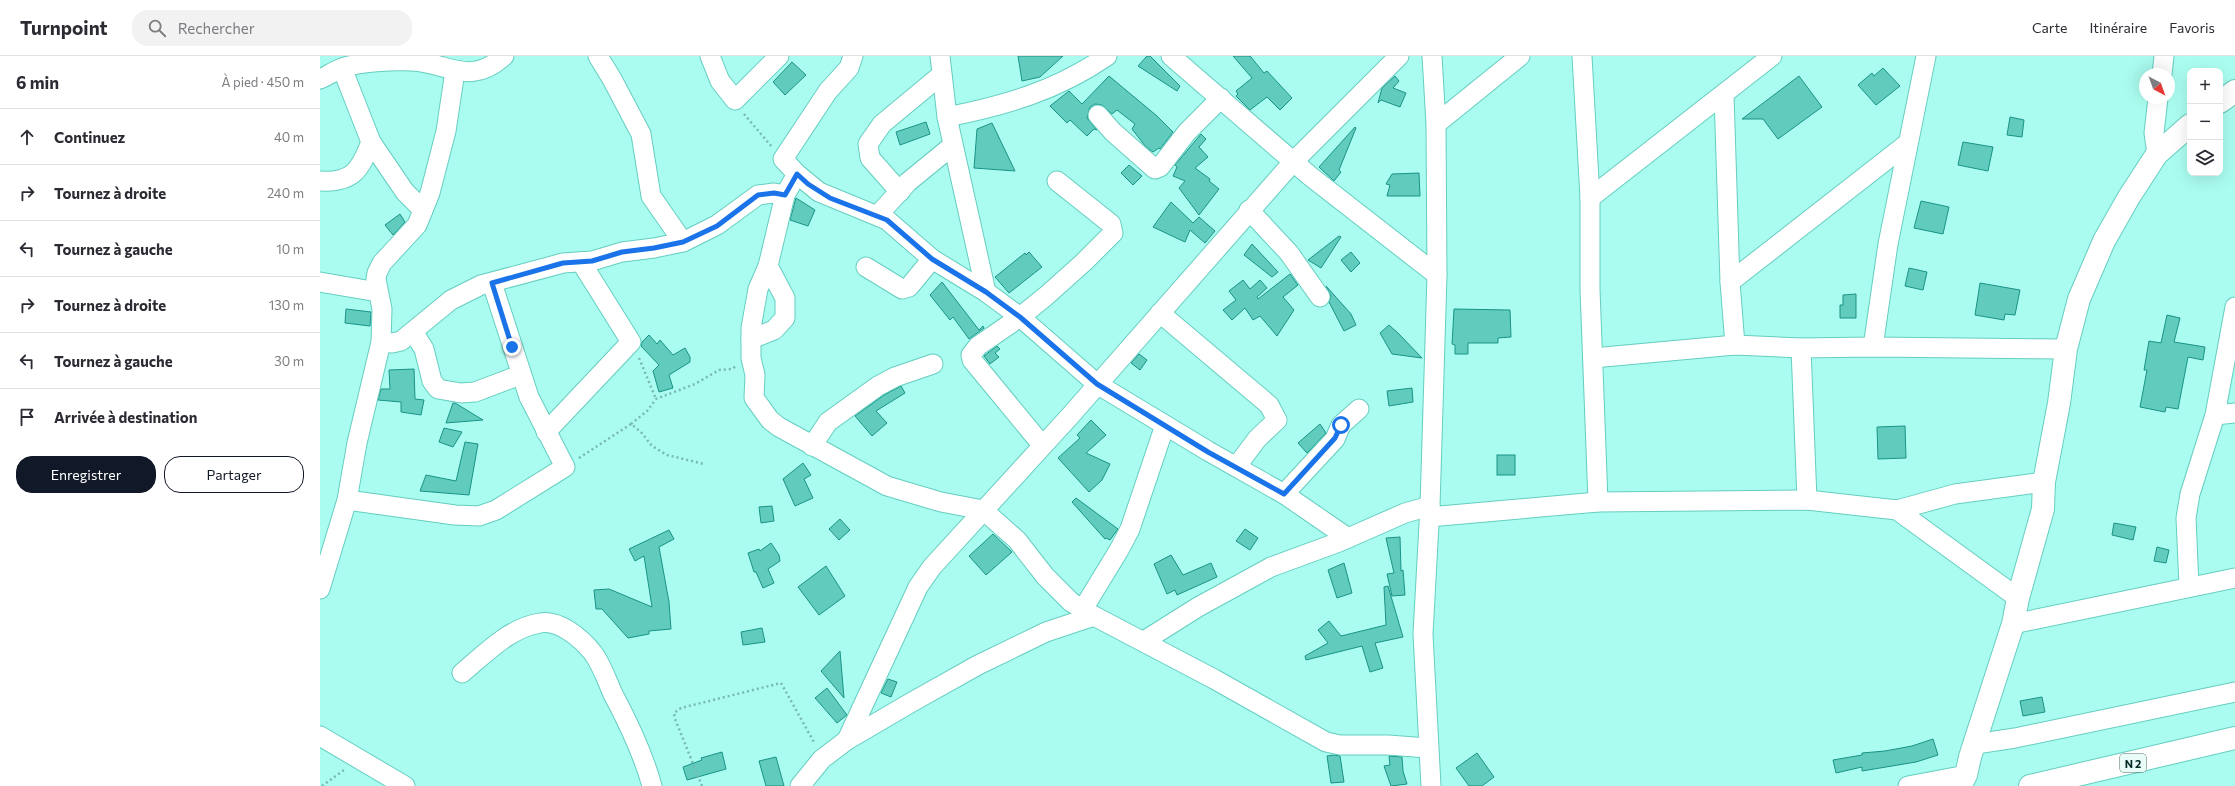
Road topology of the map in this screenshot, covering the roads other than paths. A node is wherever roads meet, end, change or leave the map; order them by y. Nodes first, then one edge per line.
1 (504, 56) edge
2 (598, 56) edge
3 (710, 56) edge
4 (779, 56) edge
5 (854, 56) edge
6 (940, 56) edge
7 (1107, 56) edge
8 (1171, 56) edge
9 (1399, 56) edge
10 (1432, 56) edge
11 (1520, 56) edge
12 (1582, 56) edge
13 (1772, 56) edge
14 (1926, 56) edge
15 (2164, 56) edge
16 (446, 64) edge
17 (342, 68) junction
18 (2163, 68) edge
19 (941, 75) junction
20 (320, 79) edge
21 (2235, 91) edge
22 (1724, 95) junction
23 (1221, 98) junction
24 (2223, 100) edge
25 (2157, 104) edge
26 (1098, 115) dead end
27 (946, 117) junction
28 (1436, 124) junction
29 (2187, 128) edge
30 (371, 142) junction
31 (1908, 144) junction
32 (952, 146) junction
33 (2157, 154) junction
34 (1293, 162) junction
35 (797, 174) junction
36 (320, 181) edge
37 (1056, 181) dead end
38 (900, 192) junction
39 (785, 195) junction
40 (1590, 198) junction
41 (423, 210) junction
42 (1249, 210) junction
43 (878, 215) junction
44 (683, 242) junction
45 (932, 259) junction
46 (581, 262) junction
47 (768, 266) junction
48 (866, 267) dead end
49 (1437, 274) junction
50 (320, 282) edge
51 (1730, 282) junction
52 (492, 283) junction
53 (378, 292) junction
54 (986, 292) junction
55 (1320, 297) dead end
56 (2235, 307) edge
57 (1160, 312) junction
58 (1020, 317) junction
59 (414, 333) junction
60 (751, 339) junction
61 (381, 342) junction
62 (1735, 345) junction
63 (1873, 347) junction
64 (1802, 348) junction
65 (2066, 349) junction
66 (1593, 358) junction
67 (933, 364) dead end
68 (520, 375) junction
69 (1097, 384) junction
70 (1359, 409) dead end
71 (2235, 413) edge
72 (2215, 416) junction
73 (1165, 425) junction
74 (546, 432) junction
75 (1042, 445) junction
76 (812, 446) junction
77 (1236, 467) junction
78 (2044, 482) junction
79 (1284, 494) junction
80 (347, 500) junction
81 (1807, 500) junction
82 (1598, 502) junction
83 (983, 510) junction
84 (1897, 510) junction
85 (1429, 511) junction
86 (1348, 538) junction
87 (2235, 578) edge
88 (2188, 586) junction
89 (320, 589) edge
90 (2018, 598) junction
91 (1088, 612) junction
92 (2013, 624) junction
93 (1144, 641) junction
94 (462, 673) dead end
95 (2235, 692) edge
96 (320, 736) edge
97 (2235, 738) edge
98 (847, 740) junction
99 (1976, 744) junction
100 (1428, 748) junction
101 (1963, 780) edge
102 (405, 786) edge
103 (652, 786) edge
104 (800, 786) edge
105 (1431, 786) edge
106 (1908, 786) edge
107 (2030, 786) edge

1 - 16 street
2 - 44 street
3 - 4 street
5 - 35 street
6 - 19 street
7 - 27 street
8 - 23 street
9 - 34 street
10 - 28 street
11 - 28 street
12 - 40 street
13 - 22 street
14 - 31 street
15 - 18 street
16 - 17 street
16 - 41 street
17 - 20 street
17 - 30 street
19 - 27 street
19 - 38 street
21 - 24 street
22 - 40 street
22 - 51 street
23 - 26 street
23 - 34 street
25 - 33 street
27 - 32 street
28 - 49 street
29 - 33 street
30 - 36 street
30 - 41 street
31 - 51 street
31 - 63 street
32 - 38 street
32 - 54 street
33 - 65 street
34 - 42 street
34 - 49 street
35 - 39 street
35 - 43 street
37 - 58 street
38 - 43 street
39 - 44 street
39 - 47 street
40 - 66 street
41 - 53 street
42 - 55 street
42 - 57 street
43 - 45 street
44 - 46 street
45 - 48 street
45 - 54 street
46 - 52 street
46 - 74 street
47 - 60 street
47 - 60 street
49 - 85 street
50 - 53 street
51 - 62 street
52 - 59 street
52 - 68 street
53 - 61 street
54 - 58 street
56 - 72 street
57 - 69 street
57 - 77 street
58 - 69 street
58 - 75 street
59 - 61 street
59 - 68 street
60 - 76 street
61 - 80 street
62 - 64 street
62 - 66 street
63 - 64 street
63 - 65 street
64 - 81 street
65 - 78 street
66 - 82 street
67 - 76 street
68 - 74 street
69 - 73 street
69 - 75 street
70 - 79 street
71 - 72 street
72 - 88 street
73 - 77 street
73 - 91 street
74 - 80 street
75 - 83 street
76 - 83 street
77 - 79 street
78 - 84 street
78 - 90 street
79 - 86 street
80 - 89 street
81 - 82 street
81 - 84 street
82 - 85 street
83 - 91 street
83 - 98 street
84 - 90 street
85 - 86 street
85 - 100 street
86 - 93 street
87 - 88 street
88 - 92 street
90 - 92 street
91 - 93 street
91 - 98 street
92 - 99 street
93 - 100 street
94 - 103 street
95 - 99 street
96 - 102 street
97 - 107 street, N 2
98 - 104 street
99 - 101 street
100 - 105 street
101 - 106 street

